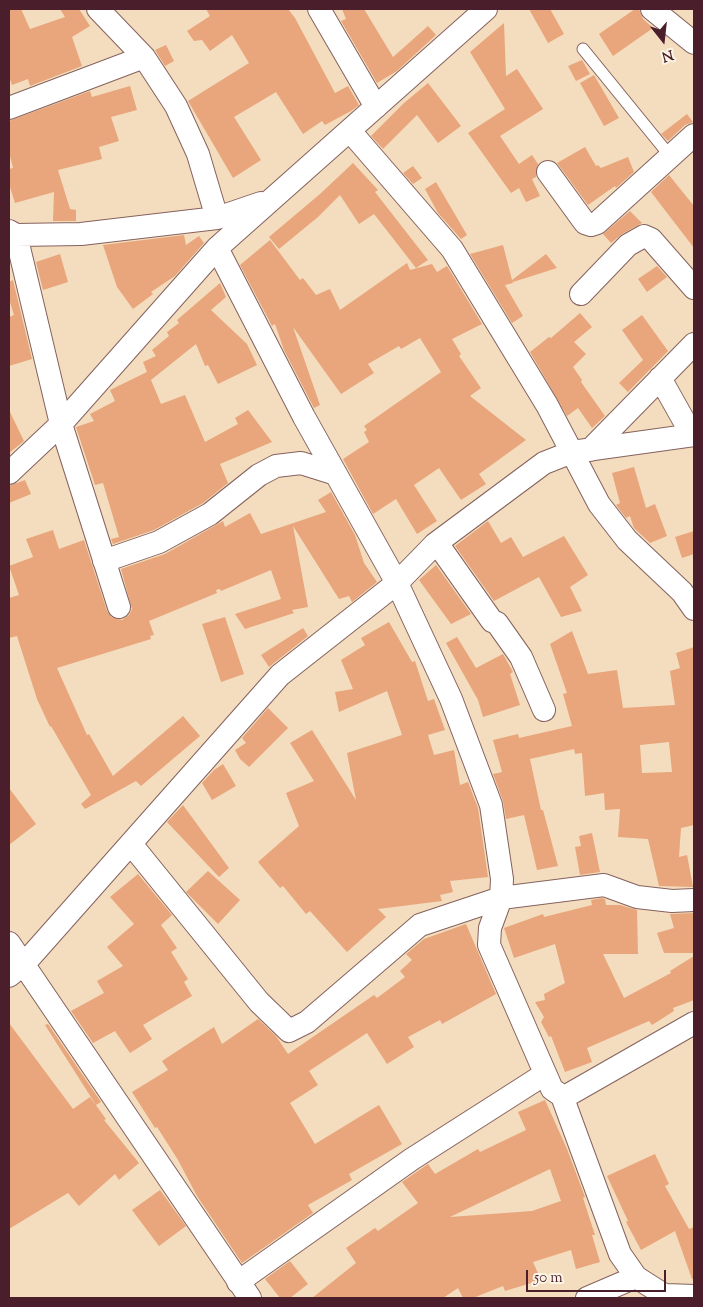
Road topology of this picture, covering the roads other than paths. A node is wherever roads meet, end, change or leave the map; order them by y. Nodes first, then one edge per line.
1 (98, 9) edge
2 (319, 9) edge
3 (486, 9) edge
4 (652, 9) edge
5 (694, 43) edge
6 (583, 49) dead end
7 (144, 57) junction
8 (376, 107) junction
9 (9, 108) edge
10 (350, 131) junction
11 (694, 136) edge
12 (670, 156) junction
13 (548, 172) dead end
14 (271, 200) junction
15 (217, 218) junction
16 (12, 233) edge
17 (217, 248) junction
18 (16, 270) edge
19 (694, 288) edge
20 (581, 294) dead end
21 (694, 344) edge
22 (660, 378) junction
23 (61, 424) junction
24 (693, 435) edge
25 (581, 451) junction
26 (9, 472) edge
27 (336, 474) junction
28 (435, 544) junction
29 (104, 561) junction
30 (397, 583) junction
31 (119, 606) dead end
32 (694, 609) edge
33 (544, 710) dead end
34 (131, 844) junction
35 (501, 898) junction
36 (694, 900) edge
37 (9, 944) edge
38 (16, 970) edge
39 (694, 1023) edge
40 (545, 1074) junction
41 (562, 1096) junction
42 (636, 1277) junction
43 (244, 1290) edge
44 (694, 1296) edge
45 (668, 1297) edge
46 (587, 1298) edge

1 - 7 street
2 - 8 street
3 - 8 street
4 - 5 street
6 - 12 lane
7 - 9 street
7 - 15 street
8 - 10 street
10 - 14 street
10 - 25 street
11 - 12 street
12 - 13 street
14 - 15 street
14 - 17 street
15 - 16 street
16 - 18 street
17 - 23 street
17 - 27 street
18 - 23 street
19 - 20 street
21 - 22 street
22 - 24 street
22 - 25 street
23 - 26 street
23 - 29 street
24 - 25 street
25 - 28 street
25 - 32 street
27 - 29 street
27 - 30 street
28 - 30 street
28 - 33 street
29 - 31 street
30 - 34 street
30 - 35 street
34 - 35 street
34 - 38 street
35 - 36 street
35 - 40 street
37 - 38 street
38 - 43 street
39 - 41 street
40 - 41 street
40 - 43 street
41 - 42 street
42 - 45 street
42 - 46 street
44 - 45 street

